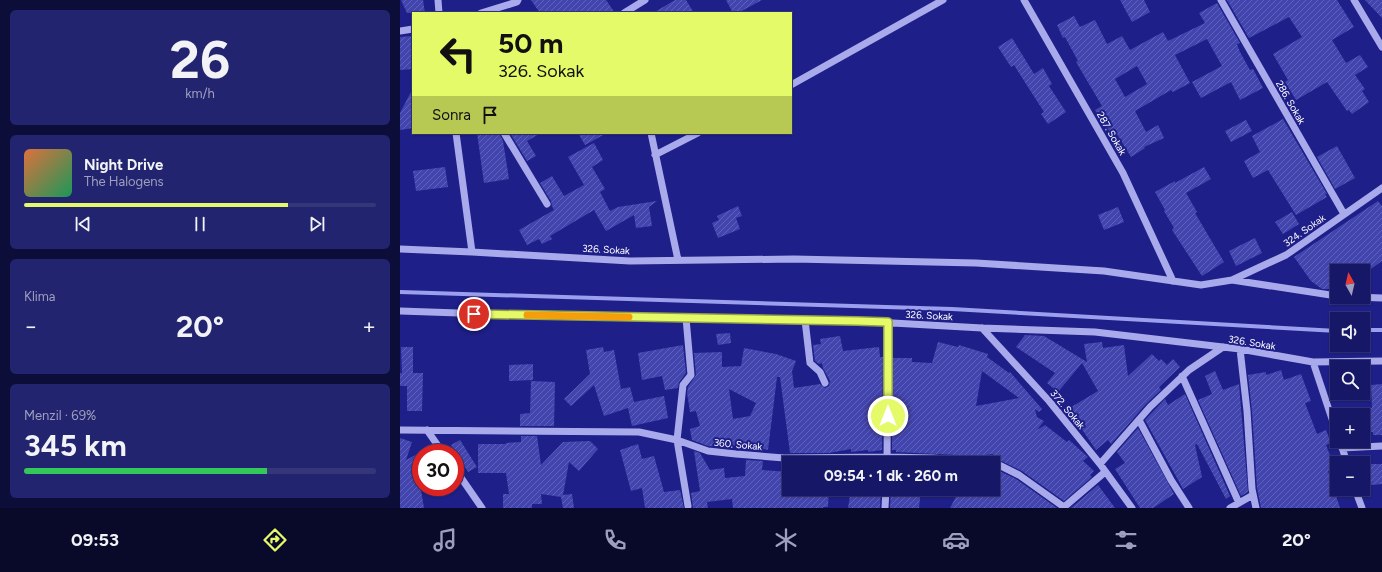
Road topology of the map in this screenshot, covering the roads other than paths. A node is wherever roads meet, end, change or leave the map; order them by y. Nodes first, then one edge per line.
1 (438, 0) edge
2 (518, 0) edge
3 (645, 0) edge
4 (943, 0) edge
5 (1024, 0) edge
6 (1221, 0) edge
7 (1354, 0) edge
8 (440, 12) edge
9 (484, 12) edge
10 (627, 12) edge
11 (412, 29) edge
12 (400, 31) edge
13 (1382, 47) edge
14 (792, 84) edge
15 (456, 134) edge
16 (505, 134) edge
17 (651, 134) edge
18 (696, 134) edge
19 (655, 155) junction
20 (1382, 188) edge
21 (547, 204) dead end
22 (1344, 214) junction
23 (400, 249) edge
24 (472, 252) junction
25 (678, 260) junction
26 (1173, 280) junction
27 (1232, 280) junction
28 (1330, 295) edge
29 (1370, 298) edge
30 (1382, 298) edge
31 (400, 311) edge
32 (686, 318) junction
33 (805, 320) junction
34 (888, 322) junction
35 (982, 328) junction
36 (1223, 347) junction
37 (1240, 349) junction
38 (1382, 361) edge
39 (1313, 362) junction
40 (1182, 376) junction
41 (825, 383) dead end
42 (1330, 413) edge
43 (1139, 420) junction
44 (400, 430) edge
45 (427, 430) junction
46 (677, 440) junction
47 (437, 444) edge
48 (1370, 445) edge
49 (1382, 446) edge
50 (888, 456) edge
51 (782, 458) edge
52 (1100, 464) junction
53 (1000, 466) edge
54 (1105, 472) junction
55 (464, 482) edge
56 (1253, 495) junction
57 (886, 496) edge
58 (1358, 496) edge
59 (1239, 503) junction
60 (688, 506) dead end
61 (482, 508) edge
62 (885, 508) edge
63 (1063, 508) edge
64 (1132, 508) edge
65 (1189, 508) edge
66 (1230, 508) edge
67 (1256, 508) edge
68 (1362, 508) edge

1 - 8 street
2 - 9 street
3 - 10 street
4 - 14 street
5 - 26 street, 287. Sokak
6 - 22 street, 286. Sokak
7 - 13 street
11 - 12 street
15 - 24 street
16 - 21 street
17 - 19 street
18 - 19 street
19 - 25 street
20 - 22 street, 324. Sokak
22 - 27 street, 324. Sokak
23 - 24 street, 326. Sokak
24 - 25 street, 326. Sokak
25 - 26 street, 326. Sokak
26 - 27 street, 326. Sokak
27 - 28 street, 326. Sokak
29 - 30 street
31 - 32 street, 326. Sokak
32 - 33 street, 326. Sokak
32 - 46 street
33 - 34 street, 326. Sokak
33 - 41 street
34 - 35 street, 326. Sokak
34 - 50 street
35 - 36 street, 326. Sokak
35 - 52 street, 372. Sokak
36 - 37 street, 326. Sokak
36 - 40 street
37 - 39 street, 326. Sokak
37 - 56 street
38 - 39 street, 326. Sokak
39 - 42 street
40 - 43 street
40 - 59 street
43 - 52 street
43 - 65 street
44 - 45 street, 360. Sokak
45 - 46 street, 360. Sokak
45 - 47 street
46 - 51 street, 360. Sokak
46 - 60 street
48 - 49 street
52 - 54 street, 372. Sokak
53 - 63 street, 360. Sokak
54 - 63 street
54 - 64 street, 372. Sokak
55 - 61 street
56 - 59 street
56 - 67 street
57 - 62 street
58 - 68 street
59 - 66 street

